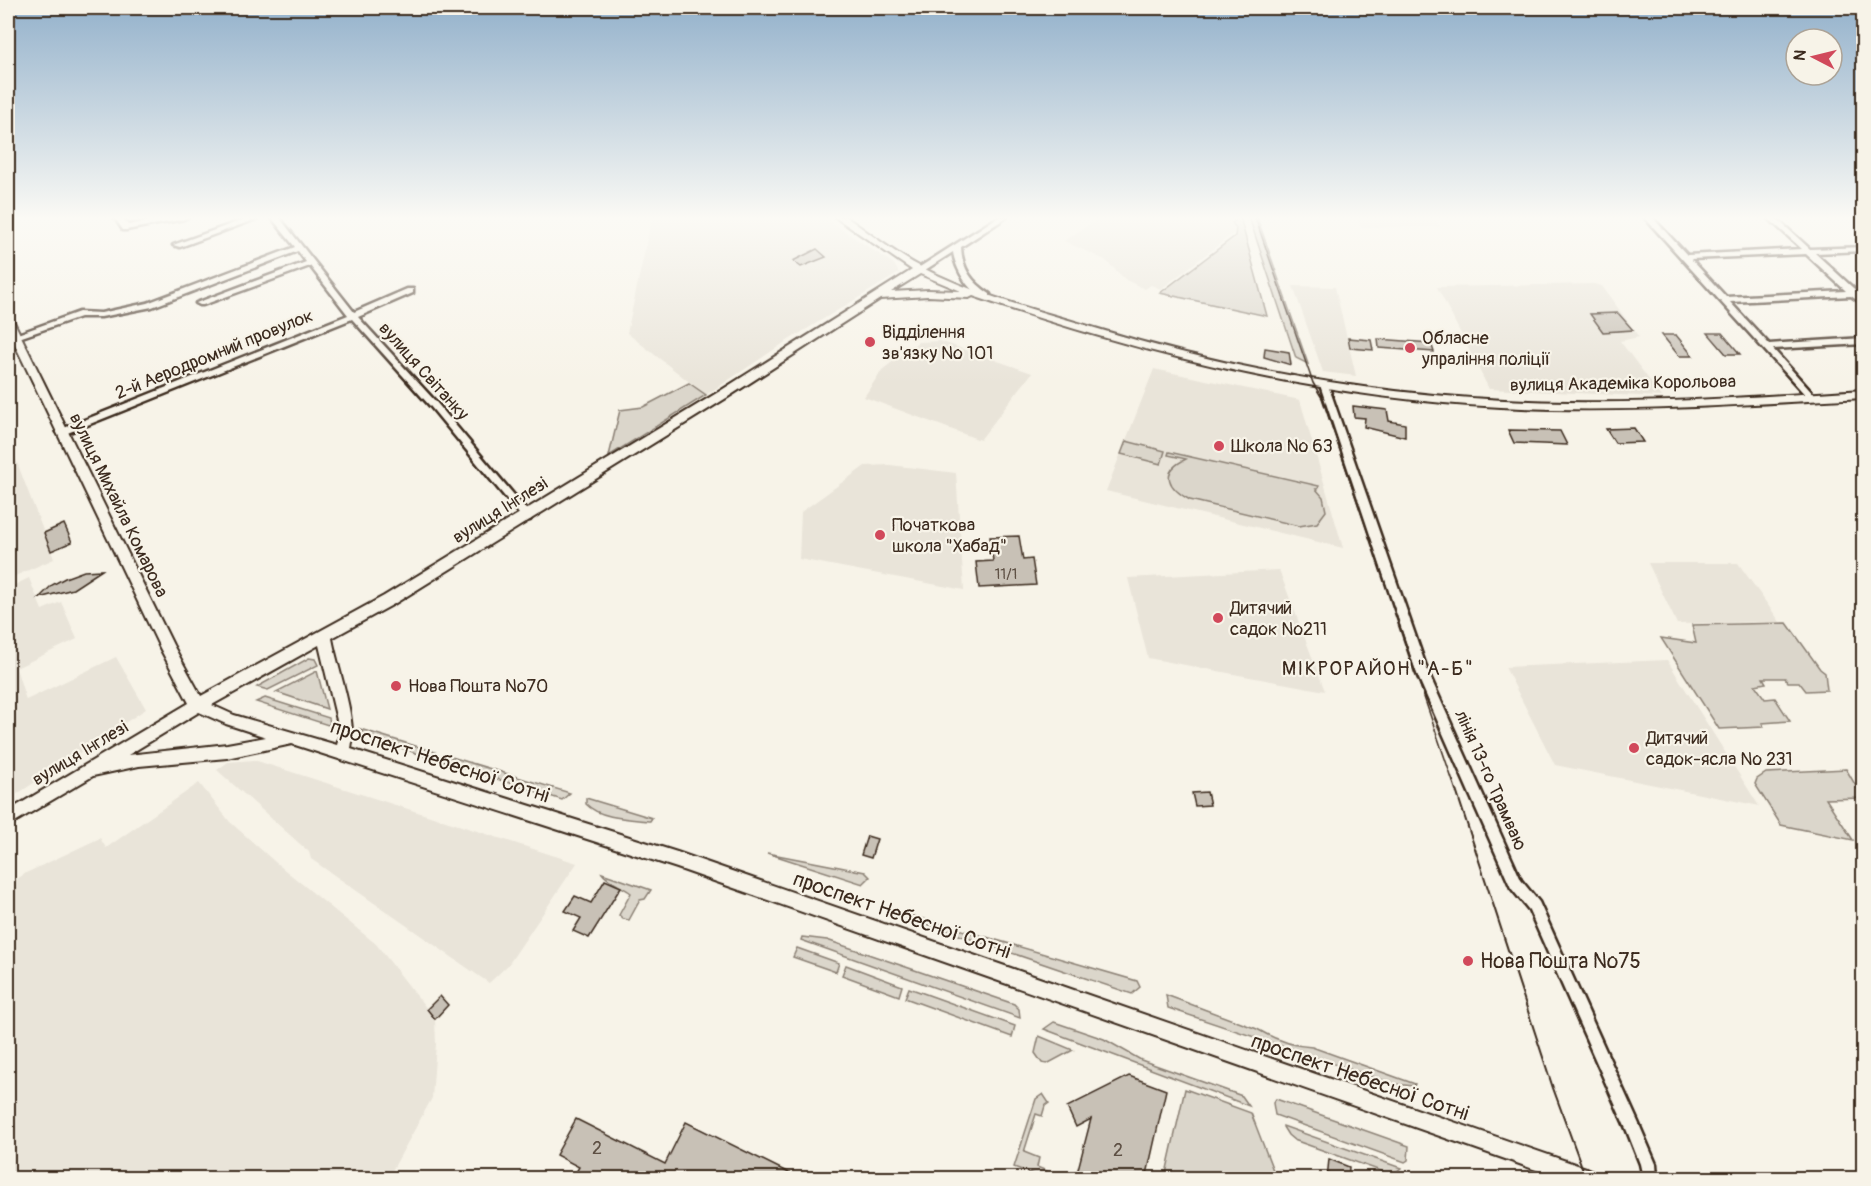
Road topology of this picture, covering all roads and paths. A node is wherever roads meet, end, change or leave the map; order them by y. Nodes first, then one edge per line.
1 (236, 272) edge
2 (285, 272) edge
3 (318, 272) edge
4 (915, 272) edge
5 (925, 272) edge
6 (961, 272) edge
7 (1698, 272) edge
8 (1831, 272) edge
9 (410, 291) dead end
10 (1853, 293) junction
11 (987, 296) junction
12 (878, 297) junction
13 (1724, 300) junction
14 (200, 303) dead end
15 (1863, 303) edge
16 (353, 316) junction
17 (8, 320) edge
18 (16, 336) junction
19 (1863, 341) edge
20 (1767, 347) junction
21 (1324, 385) junction
22 (1863, 394) edge
23 (1812, 397) junction
24 (62, 432) junction
25 (526, 517) junction
26 (325, 636) junction
27 (198, 705) junction
28 (294, 738) junction
29 (343, 753) junction
30 (79, 775) junction
31 (8, 819) edge
32 (1586, 1179) edge
33 (1650, 1179) edge

1 - 18 street
2 - 14 street
3 - 16 street, вулиця Світанку
4 - 12 main road, вулиця Інглезі
5 - 11 main road, вулиця Академіка Корольова
6 - 11 street
7 - 13 street
8 - 10 street
9 - 16 street, 2-й Аеродромний провулок
10 - 13 street
10 - 15 street
11 - 12 main road
11 - 21 main road, вулиця Академіка Корольова
12 - 25 main road, вулиця Інглезі
13 - 20 street
16 - 24 street, 2-й Аеродромний провулок
16 - 25 street, вулиця Світанку
17 - 18 main road, вулиця Михайла Комарова
18 - 24 main road, вулиця Михайла Комарова
19 - 20 street
20 - 23 street
21 - 23 main road, вулиця Академіка Корольова
21 - 33 street, лінія 13-го Трамваю
22 - 23 main road, вулиця Академіка Корольова
24 - 27 main road, вулиця Михайла Комарова
25 - 26 main road, вулиця Інглезі
26 - 27 main road, вулиця Інглезі
26 - 29 main road
27 - 28 main road, проспект Небесної Сотні
27 - 30 main road, вулиця Інглезі
28 - 29 main road, проспект Небесної Сотні
28 - 30 main road
29 - 32 main road, проспект Небесної Сотні
30 - 31 main road, вулиця Інглезі

